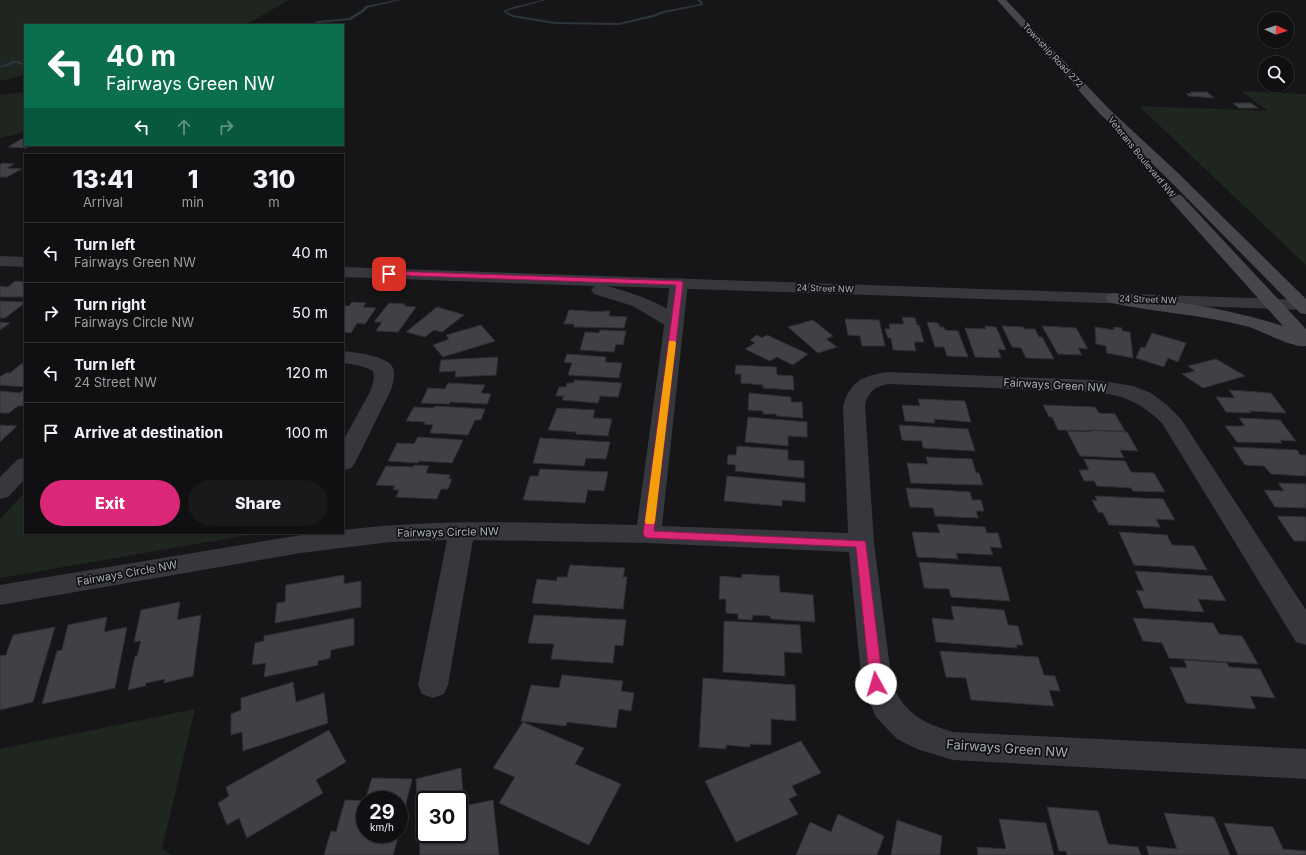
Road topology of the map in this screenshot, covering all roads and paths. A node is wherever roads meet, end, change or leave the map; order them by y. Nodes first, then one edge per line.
1 (1001, 0) edge
2 (1104, 111) junction
3 (0, 261) edge
4 (24, 262) edge
5 (344, 272) edge
6 (556, 279) junction
7 (679, 283) junction
8 (1114, 298) junction
9 (1271, 303) junction
10 (1305, 306) edge
11 (675, 323) junction
12 (1306, 340) edge
13 (1306, 344) edge
14 (344, 357) edge
15 (344, 461) edge
16 (24, 465) edge
17 (0, 491) edge
18 (462, 531) junction
19 (648, 534) junction
20 (304, 539) edge
21 (861, 544) junction
22 (0, 595) edge
23 (1306, 634) edge
24 (433, 685) dead end
25 (1306, 764) edge

1 - 2 main road, Township Road 272
2 - 9 main road, Veterans Boulevard NW
2 - 10 main road, Veterans Boulevard NW
3 - 4 street
5 - 6 street, 24 Street NW
6 - 7 street, 24 Street NW
6 - 11 street
7 - 8 street, 24 Street NW
7 - 11 street
8 - 9 street, 24 Street NW
8 - 13 main road
9 - 10 street, 24 Street NW
9 - 12 main road, Veterans Boulevard NW
11 - 19 street
14 - 15 street
16 - 17 street
18 - 19 street, Fairways Circle NW
18 - 20 street, Fairways Circle NW
18 - 24 street
19 - 21 street
20 - 22 street, Fairways Circle NW
21 - 23 street, Fairways Green NW
21 - 25 street, Fairways Green NW

